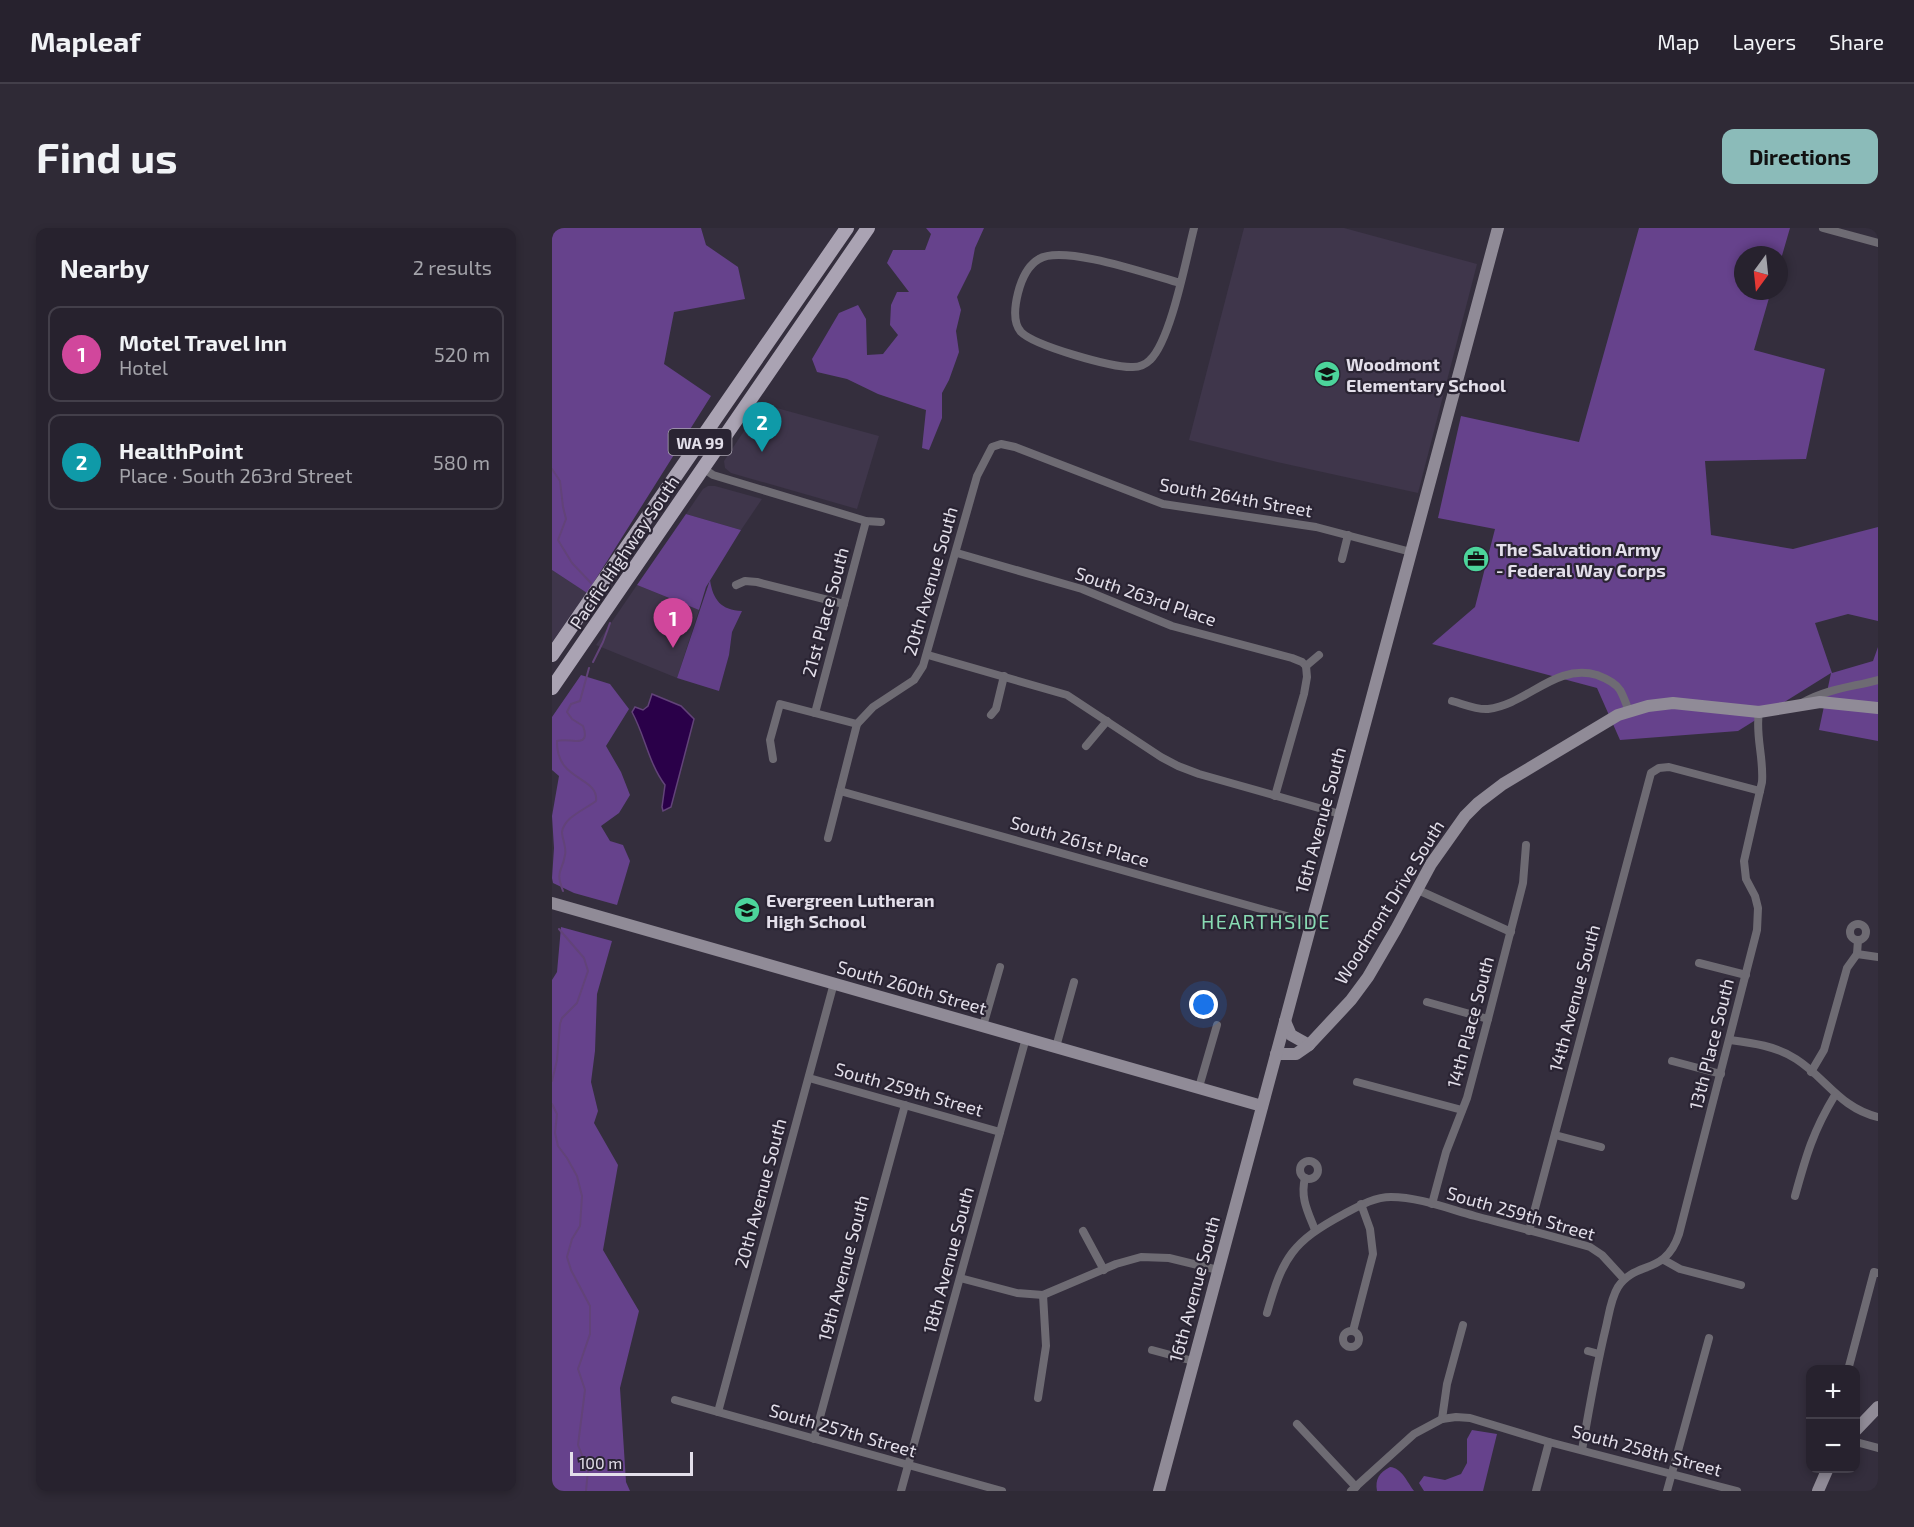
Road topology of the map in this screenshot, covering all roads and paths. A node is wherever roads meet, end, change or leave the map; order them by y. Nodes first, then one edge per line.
1 (847, 228) edge
2 (868, 228) edge
3 (1194, 228) edge
4 (1498, 228) edge
5 (1823, 228) edge
6 (1878, 243) edge
7 (1180, 283) junction
8 (762, 352) junction
9 (729, 400) junction
10 (745, 407) junction
11 (992, 447) joint
12 (713, 454) junction
13 (703, 468) junction
14 (866, 521) junction
15 (881, 522) dead end
16 (1348, 535) junction
17 (1411, 552) junction
18 (957, 553) junction
19 (1342, 559) dead end
20 (736, 585) dead end
21 (844, 604) junction
22 (1319, 654) dead end
23 (552, 655) edge
24 (928, 655) junction
25 (1306, 666) junction
26 (1004, 676) junction
27 (1878, 680) edge
28 (552, 688) edge
29 (1452, 701) dead end
30 (1799, 704) junction
31 (1878, 708) edge
32 (1629, 711) junction
33 (1759, 712) junction
34 (814, 713) junction
35 (991, 715) dead end
36 (1107, 721) junction
37 (857, 724) junction
38 (1086, 746) dead end
39 (773, 759) dead end
40 (1760, 790) junction
41 (840, 791) junction
42 (1275, 796) junction
43 (1340, 814) junction
44 (828, 838) dead end
45 (1526, 845) dead end
46 (1418, 890) junction
47 (552, 903) edge
48 (1311, 923) junction
49 (1510, 932) junction
50 (1857, 940) dead end
51 (1857, 954) junction
52 (1878, 957) edge
53 (1699, 963) dead end
54 (1000, 967) dead end
55 (1746, 975) junction
56 (1074, 982) dead end
57 (834, 983) junction
58 (1427, 1002) dead end
59 (1488, 1019) junction
60 (1285, 1021) junction
61 (1217, 1025) dead end
62 (983, 1026) junction
63 (1026, 1038) junction
64 (1730, 1040) junction
65 (1310, 1046) junction
66 (1056, 1047) junction
67 (1276, 1053) junction
68 (1672, 1061) dead end
69 (1811, 1072) junction
70 (1721, 1074) junction
71 (808, 1078) junction
72 (1357, 1082) dead end
73 (1199, 1088) junction
74 (1835, 1095) junction
75 (905, 1106) junction
76 (1262, 1106) junction
77 (1462, 1110) junction
78 (1878, 1117) edge
79 (1000, 1132) junction
80 (1555, 1135) junction
81 (1601, 1147) dead end
82 (1305, 1178) dead end
83 (1795, 1196) dead end
84 (1361, 1204) junction
85 (1432, 1204) junction
86 (1316, 1230) junction
87 (1529, 1231) junction
88 (1083, 1232) dead end
89 (1664, 1260) junction
90 (1104, 1270) junction
91 (1218, 1270) junction
92 (1876, 1273) edge
93 (960, 1278) junction
94 (1624, 1279) junction
95 (1741, 1285) dead end
96 (1043, 1295) junction
97 (1267, 1313) dead end
98 (1463, 1325) dead end
99 (1353, 1331) dead end
100 (1709, 1338) dead end
101 (1152, 1350) dead end
102 (1588, 1351) dead end
103 (1599, 1354) junction
104 (1193, 1361) junction
105 (1849, 1365) edge
106 (1038, 1398) dead end
107 (675, 1400) dead end
108 (1878, 1407) edge
109 (718, 1412) junction
110 (1442, 1419) junction
111 (1297, 1424) dead end
112 (1860, 1426) edge
113 (814, 1439) junction
114 (1549, 1442) junction
115 (1860, 1443) edge
116 (1878, 1448) edge
117 (1582, 1450) junction
118 (909, 1465) junction
119 (1826, 1473) edge
120 (1671, 1474) junction
121 (1354, 1489) edge
122 (902, 1491) edge
123 (1002, 1491) edge
124 (1159, 1491) edge
125 (1536, 1491) edge
126 (1667, 1491) edge
127 (1737, 1491) edge
128 (1818, 1491) edge

1 - 8 main road, Pacific Highway South / WA 99
2 - 10 main road, Pacific Highway South / WA 99
3 - 7 street
4 - 17 main road, 16th Avenue South
5 - 6 street
7 - 7 street
8 - 9 main road, Pacific Highway South / WA 99
8 - 10 main road
9 - 12 main road
9 - 23 main road, Pacific Highway South / WA 99
10 - 12 main road, Pacific Highway South / WA 99
11 - 16 street, South 264th Street
11 - 18 street, 20th Avenue South
12 - 13 main road, Pacific Highway South / WA 99
13 - 14 street
13 - 28 main road, Pacific Highway South / WA 99
14 - 15 street
14 - 21 street, 21st Place South
16 - 17 street, South 264th Street
16 - 19 street
17 - 43 main road, 16th Avenue South
18 - 24 street, 20th Avenue South
18 - 25 street, South 263rd Place
20 - 21 street
21 - 34 street, 21st Place South
22 - 25 street
24 - 26 street
24 - 37 street, 20th Avenue South
25 - 42 street
26 - 35 street
26 - 36 street
27 - 30 street
29 - 32 street
30 - 31 main road, Woodmont Drive South
30 - 33 main road, Woodmont Drive South
32 - 33 main road, Woodmont Drive South
32 - 46 main road, Woodmont Drive South
33 - 40 street, 13th Place South
34 - 37 street
34 - 39 street
36 - 38 street
36 - 42 street
37 - 41 street
40 - 55 street, 13th Place South
40 - 80 street, 14th Avenue South
41 - 44 street
41 - 48 street, South 261st Place
42 - 43 street
43 - 48 main road, 16th Avenue South
45 - 49 street, 14th Place South
46 - 49 street
46 - 65 main road, Woodmont Drive South
47 - 57 main road, South 260th Street
48 - 60 main road, 16th Avenue South
49 - 59 street, 14th Place South
50 - 51 street
51 - 52 street
51 - 69 street
53 - 55 street
54 - 62 street
55 - 64 street, 13th Place South
56 - 66 street
57 - 62 main road, South 260th Street
57 - 71 street, 20th Avenue South
58 - 59 street
59 - 77 street, 14th Place South
60 - 65 main road
60 - 67 main road, 16th Avenue South
61 - 73 street
62 - 63 main road, South 260th Street
63 - 66 main road, South 260th Street
63 - 79 street, 18th Avenue South
64 - 69 street
64 - 70 street, 13th Place South
65 - 67 main road
66 - 73 main road, South 260th Street
67 - 76 main road, 16th Avenue South
68 - 70 street
69 - 74 street
70 - 89 street, 13th Place South
71 - 75 street, South 259th Street
71 - 109 street, 20th Avenue South
72 - 77 street
73 - 76 main road, South 260th Street
74 - 78 street
74 - 83 street
75 - 79 street, South 259th Street
75 - 113 street, 19th Avenue South
76 - 91 main road, 16th Avenue South
77 - 85 street, 14th Place South
79 - 93 street, 18th Avenue South
80 - 81 street
80 - 87 street, 14th Avenue South
82 - 86 street
84 - 85 street, South 259th Street
84 - 86 street, South 259th Street
84 - 99 street
85 - 87 street, South 259th Street
86 - 97 street, South 259th Street
87 - 94 street, South 259th Street
88 - 90 street
89 - 94 street
89 - 95 street
90 - 91 street
90 - 96 street
91 - 104 main road, 16th Avenue South
92 - 105 street
93 - 96 street
93 - 118 street, 18th Avenue South
94 - 103 street
96 - 106 street
98 - 110 street
100 - 120 street
101 - 104 street
102 - 103 street
103 - 117 street
104 - 124 main road, 16th Avenue South
107 - 109 street, South 257th Street
108 - 112 main road
109 - 113 street, South 257th Street
110 - 114 street
110 - 121 street
111 - 121 street
113 - 118 street, South 257th Street
114 - 117 street, South 258th Street
114 - 125 street
115 - 116 street
117 - 120 street, South 258th Street
118 - 122 street, 18th Avenue South
118 - 123 street, South 257th Street
119 - 128 main road
120 - 126 street
120 - 127 street, South 258th Street

